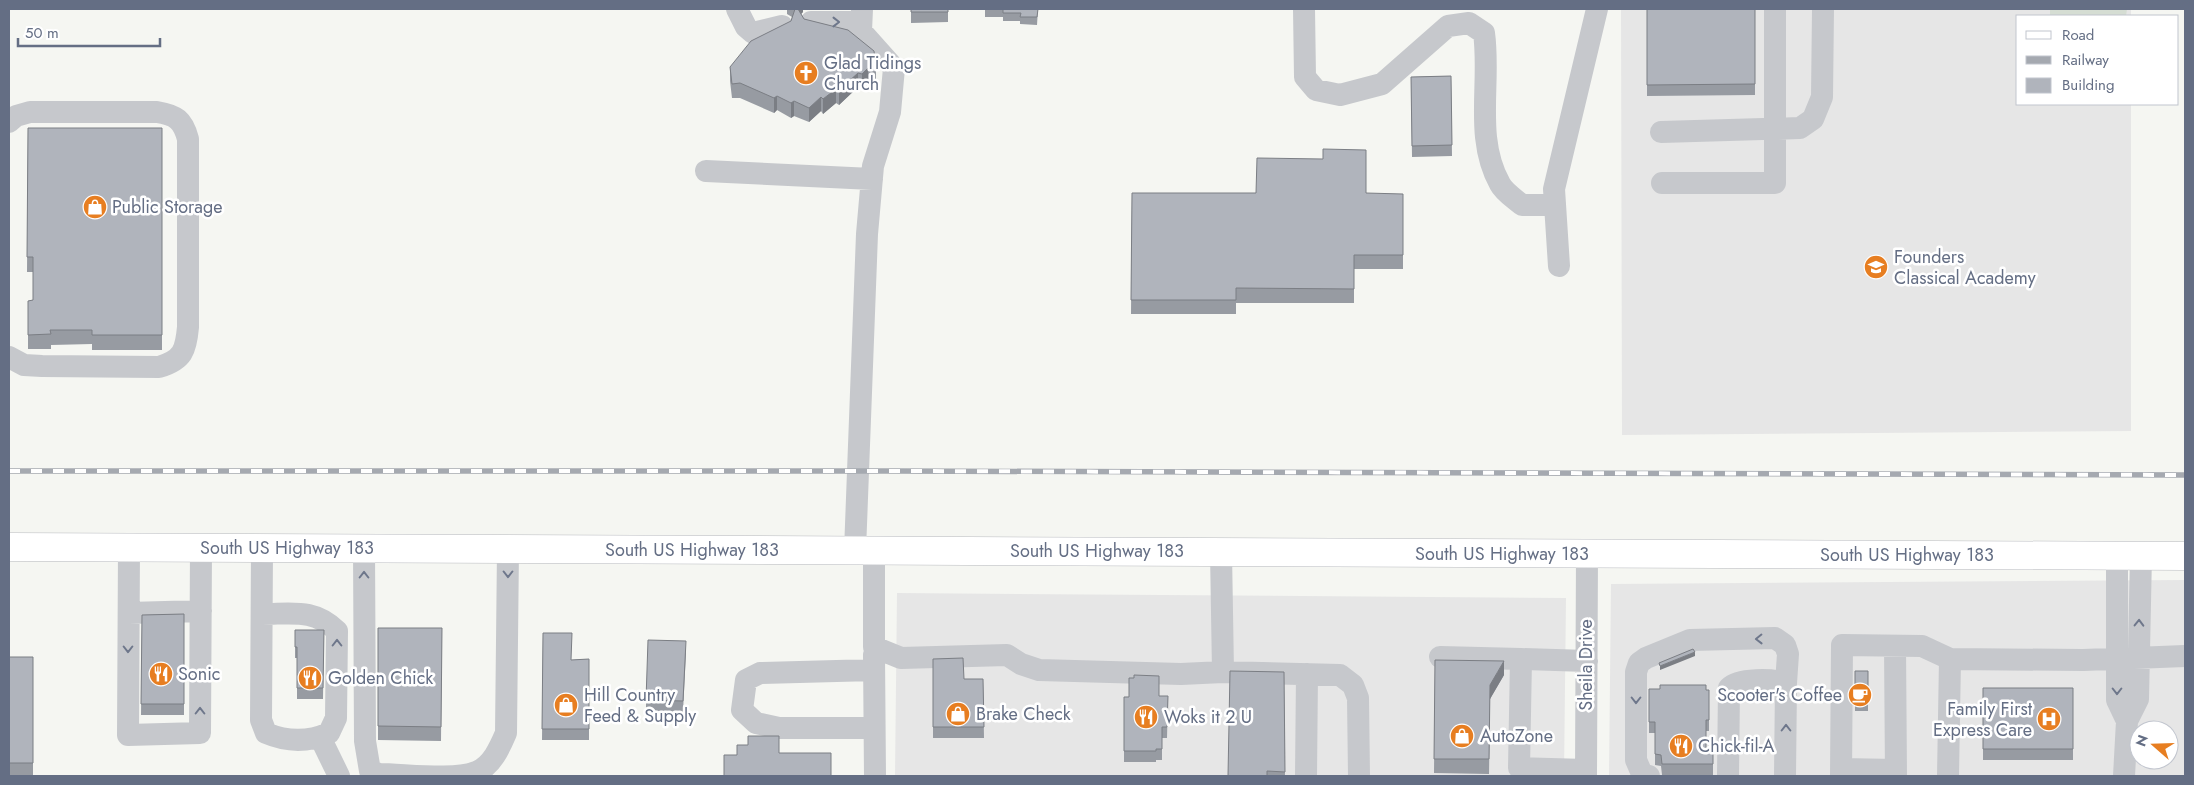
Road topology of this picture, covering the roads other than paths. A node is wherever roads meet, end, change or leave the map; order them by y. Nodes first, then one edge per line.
1 (737, 9) edge
2 (1304, 9) edge
3 (1597, 9) edge
4 (1774, 9) edge
5 (1823, 9) edge
6 (862, 16) edge
7 (811, 22) edge
8 (782, 26) edge
9 (9, 122) edge
10 (1775, 129) junction
11 (1661, 132) dead end
12 (706, 171) dead end
13 (872, 179) junction
14 (1662, 184) dead end
15 (1555, 205) junction
16 (1558, 266) dead end
17 (9, 357) edge
18 (9, 547) edge
19 (129, 548) junction
20 (201, 548) junction
21 (262, 548) junction
22 (364, 549) junction
23 (508, 550) junction
24 (864, 551) junction
25 (1221, 552) junction
26 (1587, 554) junction
27 (2129, 555) junction
28 (2185, 556) edge
29 (201, 611) junction
30 (128, 613) junction
31 (262, 614) junction
32 (1894, 646) junction
33 (874, 647) junction
34 (2185, 656) edge
35 (1440, 657) dead end
36 (1521, 659) junction
37 (2128, 659) junction
38 (1950, 660) junction
39 (1587, 661) junction
40 (874, 670) junction
41 (1223, 672) junction
42 (1307, 674) junction
43 (1786, 683) junction
44 (874, 728) junction
45 (320, 737) junction
46 (1842, 772) edge
47 (1586, 773) edge
48 (1896, 773) edge
49 (339, 776) edge
50 (875, 776) edge
51 (1306, 776) edge
52 (1359, 776) edge
53 (1649, 776) edge
54 (1728, 776) edge
55 (1786, 776) edge
56 (1948, 776) edge
57 (2124, 776) edge

1 - 8 street
2 - 15 street
3 - 15 street
4 - 10 street
5 - 10 street
7 -> 6 street
6 - 13 street
9 - 17 street
10 - 11 street
10 - 14 street
12 - 13 street
13 - 24 street
15 - 16 street
18 - 19 main road, South US Highway 183
19 - 20 main road, South US Highway 183
19 - 30 street
20 - 21 main road, South US Highway 183
20 - 29 street
21 - 22 main road, South US Highway 183
21 - 31 street
22 - 23 main road, South US Highway 183
23 -> 22 street
23 - 24 main road, South US Highway 183
24 - 25 main road, South US Highway 183
24 - 33 street
25 - 26 main road, South US Highway 183
25 - 41 street
26 - 27 main road, South US Highway 183
26 - 39 street, Sheila Drive
27 - 28 main road, South US Highway 183
27 - 37 street
29 - 30 street
30 -> 29 street
31 - 45 street
45 -> 31 street
32 - 38 street
32 - 46 street
32 - 48 street
33 - 40 street
33 - 41 street
34 - 37 street
35 - 36 street
36 - 39 street
36 - 47 street
37 - 38 street
37 - 57 street
38 - 56 street
39 - 47 street, Sheila Drive
40 - 44 street
40 - 44 street
41 - 42 street
42 - 51 street
42 - 52 street
43 -> 53 street
43 - 54 street
55 -> 43 street
44 - 50 street
45 - 49 street
46 - 48 street

